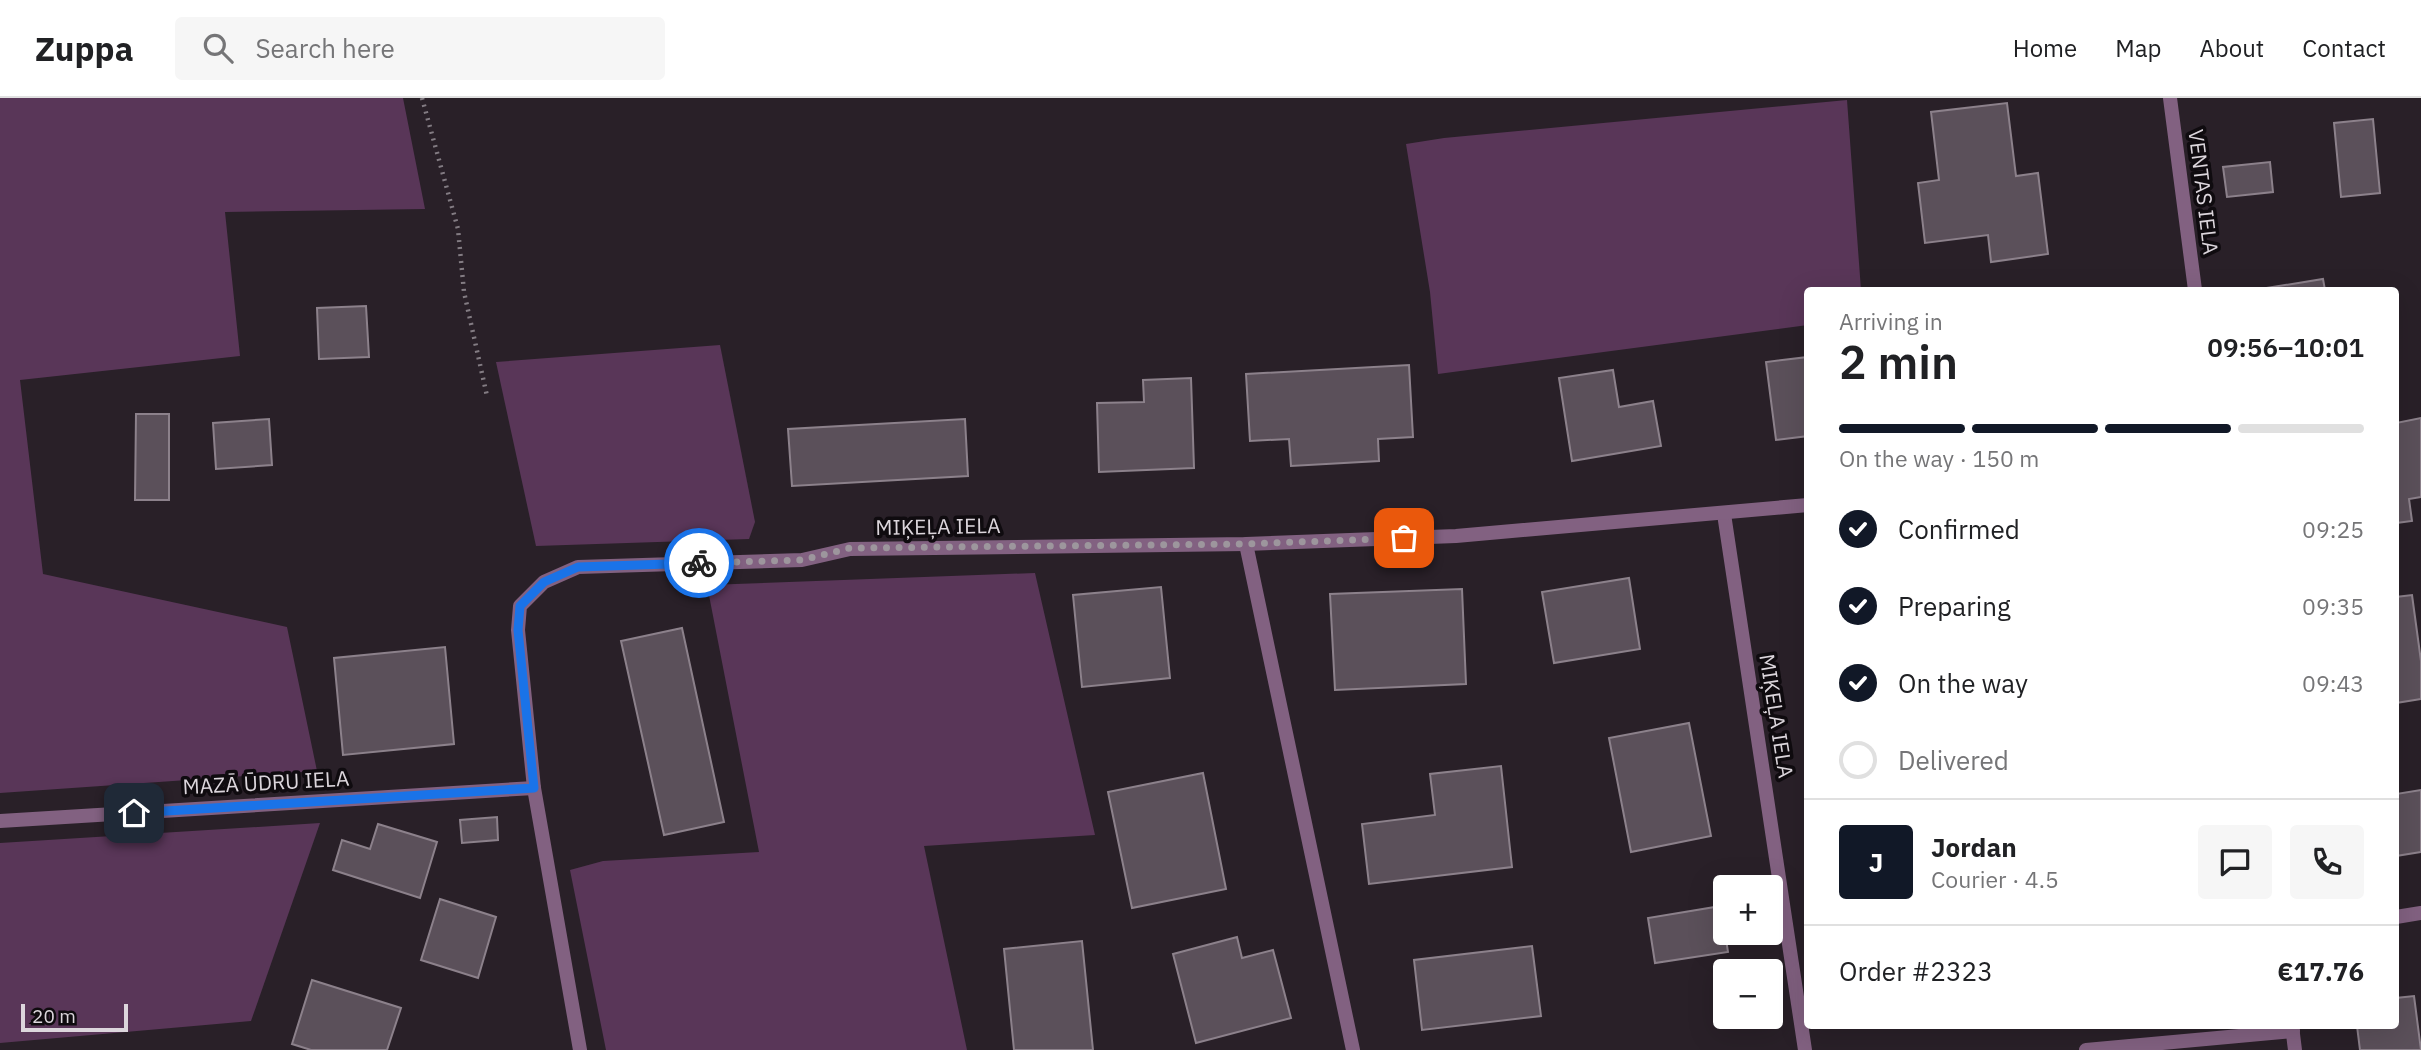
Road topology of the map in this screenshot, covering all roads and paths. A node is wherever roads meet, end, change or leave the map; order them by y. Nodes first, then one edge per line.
1 (422, 98) edge
2 (2170, 98) edge
3 (2195, 287) edge
4 (487, 396) dead end
5 (1804, 505) edge
6 (1724, 513) junction
7 (1246, 544) junction
8 (534, 788) junction
9 (0, 821) edge
10 (2421, 913) edge
11 (2399, 917) edge
12 (2283, 1029) edge
13 (2292, 1029) edge
14 (580, 1050) edge
15 (1353, 1050) edge
16 (1805, 1050) edge
17 (2086, 1050) edge
18 (2295, 1050) edge

1 - 4 path
2 - 3 street, VENTAS IELA
5 - 6 street, MIĶEĻA IELA
6 - 7 street, MIĶEĻA IELA
6 - 16 street, MIĶEĻA IELA
7 - 8 street, MIĶEĻA IELA
7 - 15 street
8 - 9 street, MAZĀ ŪDRU IELA
8 - 14 street
10 - 11 street
12 - 17 street
13 - 18 street

